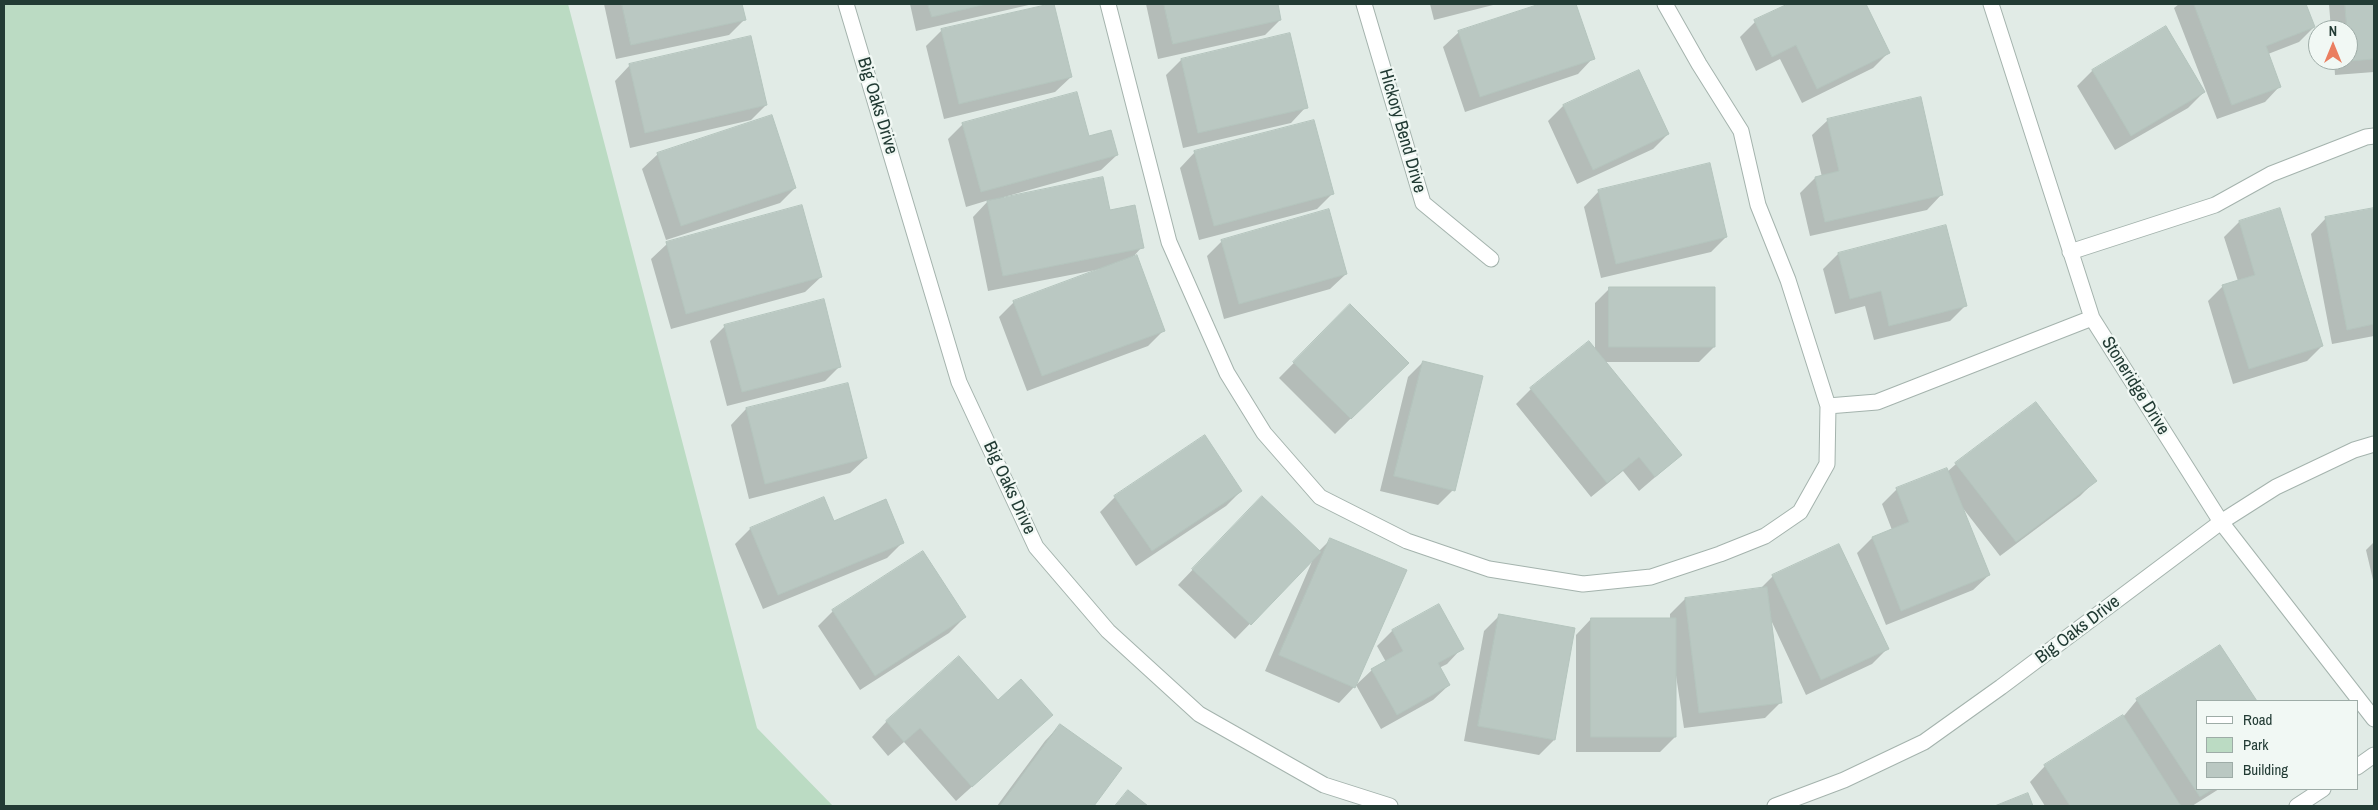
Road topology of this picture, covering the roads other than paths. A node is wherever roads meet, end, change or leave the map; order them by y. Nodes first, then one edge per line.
1 (846, 4) edge
2 (1108, 4) edge
3 (1364, 4) edge
4 (1665, 4) edge
5 (1995, 5) edge
6 (2374, 136) edge
7 (2070, 252) junction
8 (1491, 259) dead end
9 (2092, 318) junction
10 (1828, 406) junction
11 (2374, 444) edge
12 (2221, 522) junction
13 (2374, 719) edge
14 (2374, 755) edge
15 (2358, 766) edge
16 (2321, 790) edge
17 (1390, 806) edge
18 (1775, 806) edge
19 (2297, 806) edge

1 - 17 street, Big Oaks Drive
2 - 10 street
3 - 8 street, Hickory Bend Drive
4 - 10 street
5 - 7 street, Stoneridge Drive
6 - 7 street
7 - 9 street, Stoneridge Drive
9 - 10 street
9 - 12 street, Stoneridge Drive
11 - 12 street, Big Oaks Drive
12 - 13 street, Stoneridge Drive
12 - 18 street, Big Oaks Drive
14 - 15 street
16 - 19 street

